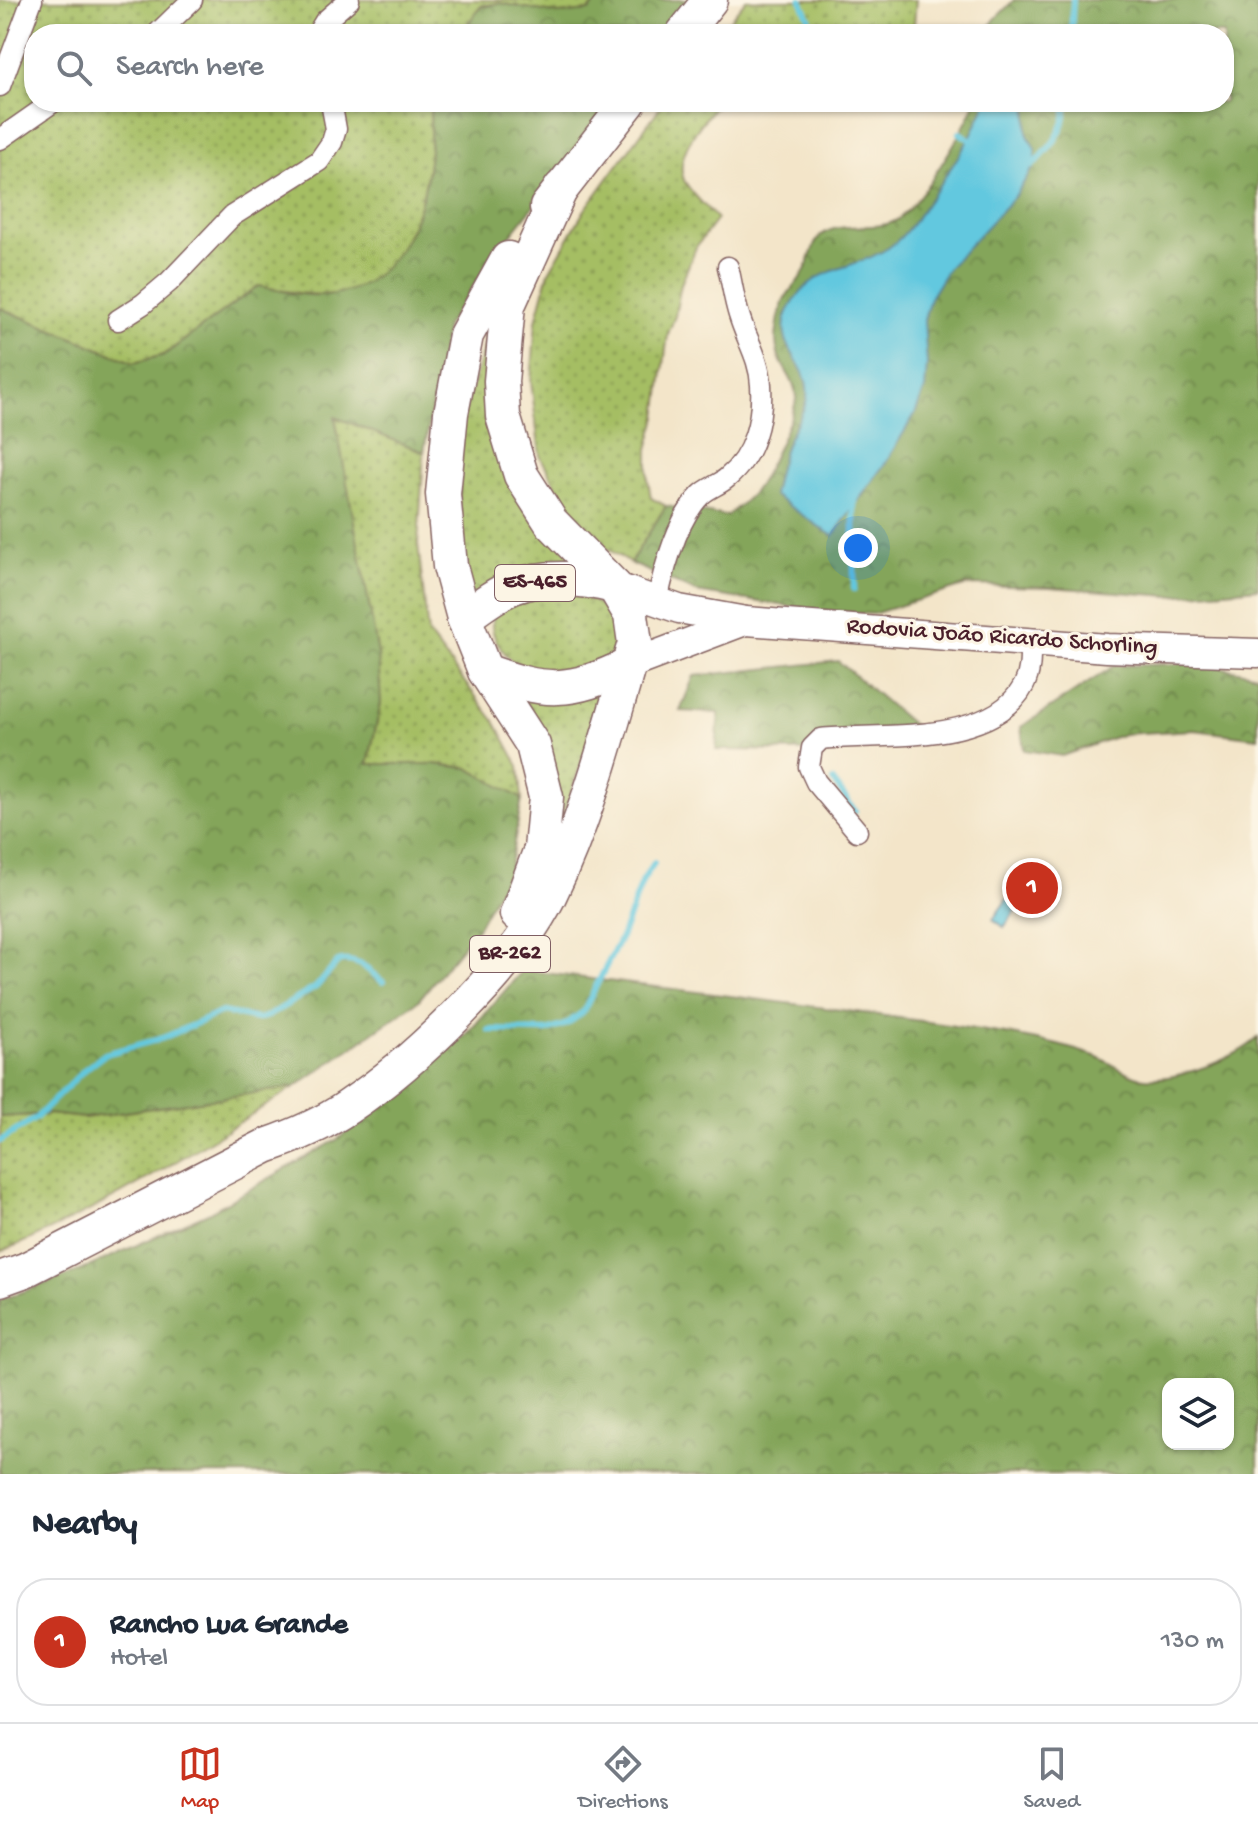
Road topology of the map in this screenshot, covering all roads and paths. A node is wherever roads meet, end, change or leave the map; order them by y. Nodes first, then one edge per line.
1 (32, 0) edge
2 (192, 0) edge
3 (349, 0) edge
4 (710, 0) edge
5 (167, 24) edge
6 (323, 24) edge
7 (691, 24) edge
8 (0, 86) edge
9 (39, 112) edge
10 (333, 112) edge
11 (621, 112) edge
12 (0, 139) edge
13 (561, 188) junction
14 (728, 267) dead end
15 (118, 320) dead end
16 (614, 586) junction
17 (657, 601) junction
18 (464, 618) junction
19 (746, 621) junction
20 (1030, 642) junction
21 (1258, 653) edge
22 (629, 665) junction
23 (485, 671) junction
24 (857, 831) dead end
25 (266, 1146) junction
26 (0, 1279) edge

1 - 8 street
2 - 5 street
3 - 6 street
4 - 7 highway
9 - 12 street
10 - 15 street
11 - 13 highway, BR-262
13 - 16 highway, BR-262
13 - 18 highway, BR-262
14 - 17 street
16 - 17 main road, Rodovia João Ricardo Schorling / ES-465
16 - 18 highway, ES-465
16 - 22 highway, BR-262
17 - 19 main road, Rodovia João Ricardo Schorling / ES-465
18 - 23 highway, BR-262
19 - 20 main road, Rodovia João Ricardo Schorling / ES-465
19 - 22 main road, Rodovia João Ricardo Schorling / ES-465
20 - 21 main road, Rodovia João Ricardo Schorling / ES-465
20 - 24 street
22 - 23 highway, ES-465
22 - 25 highway, BR-262
23 - 25 highway, BR-262
25 - 26 highway, BR-262

